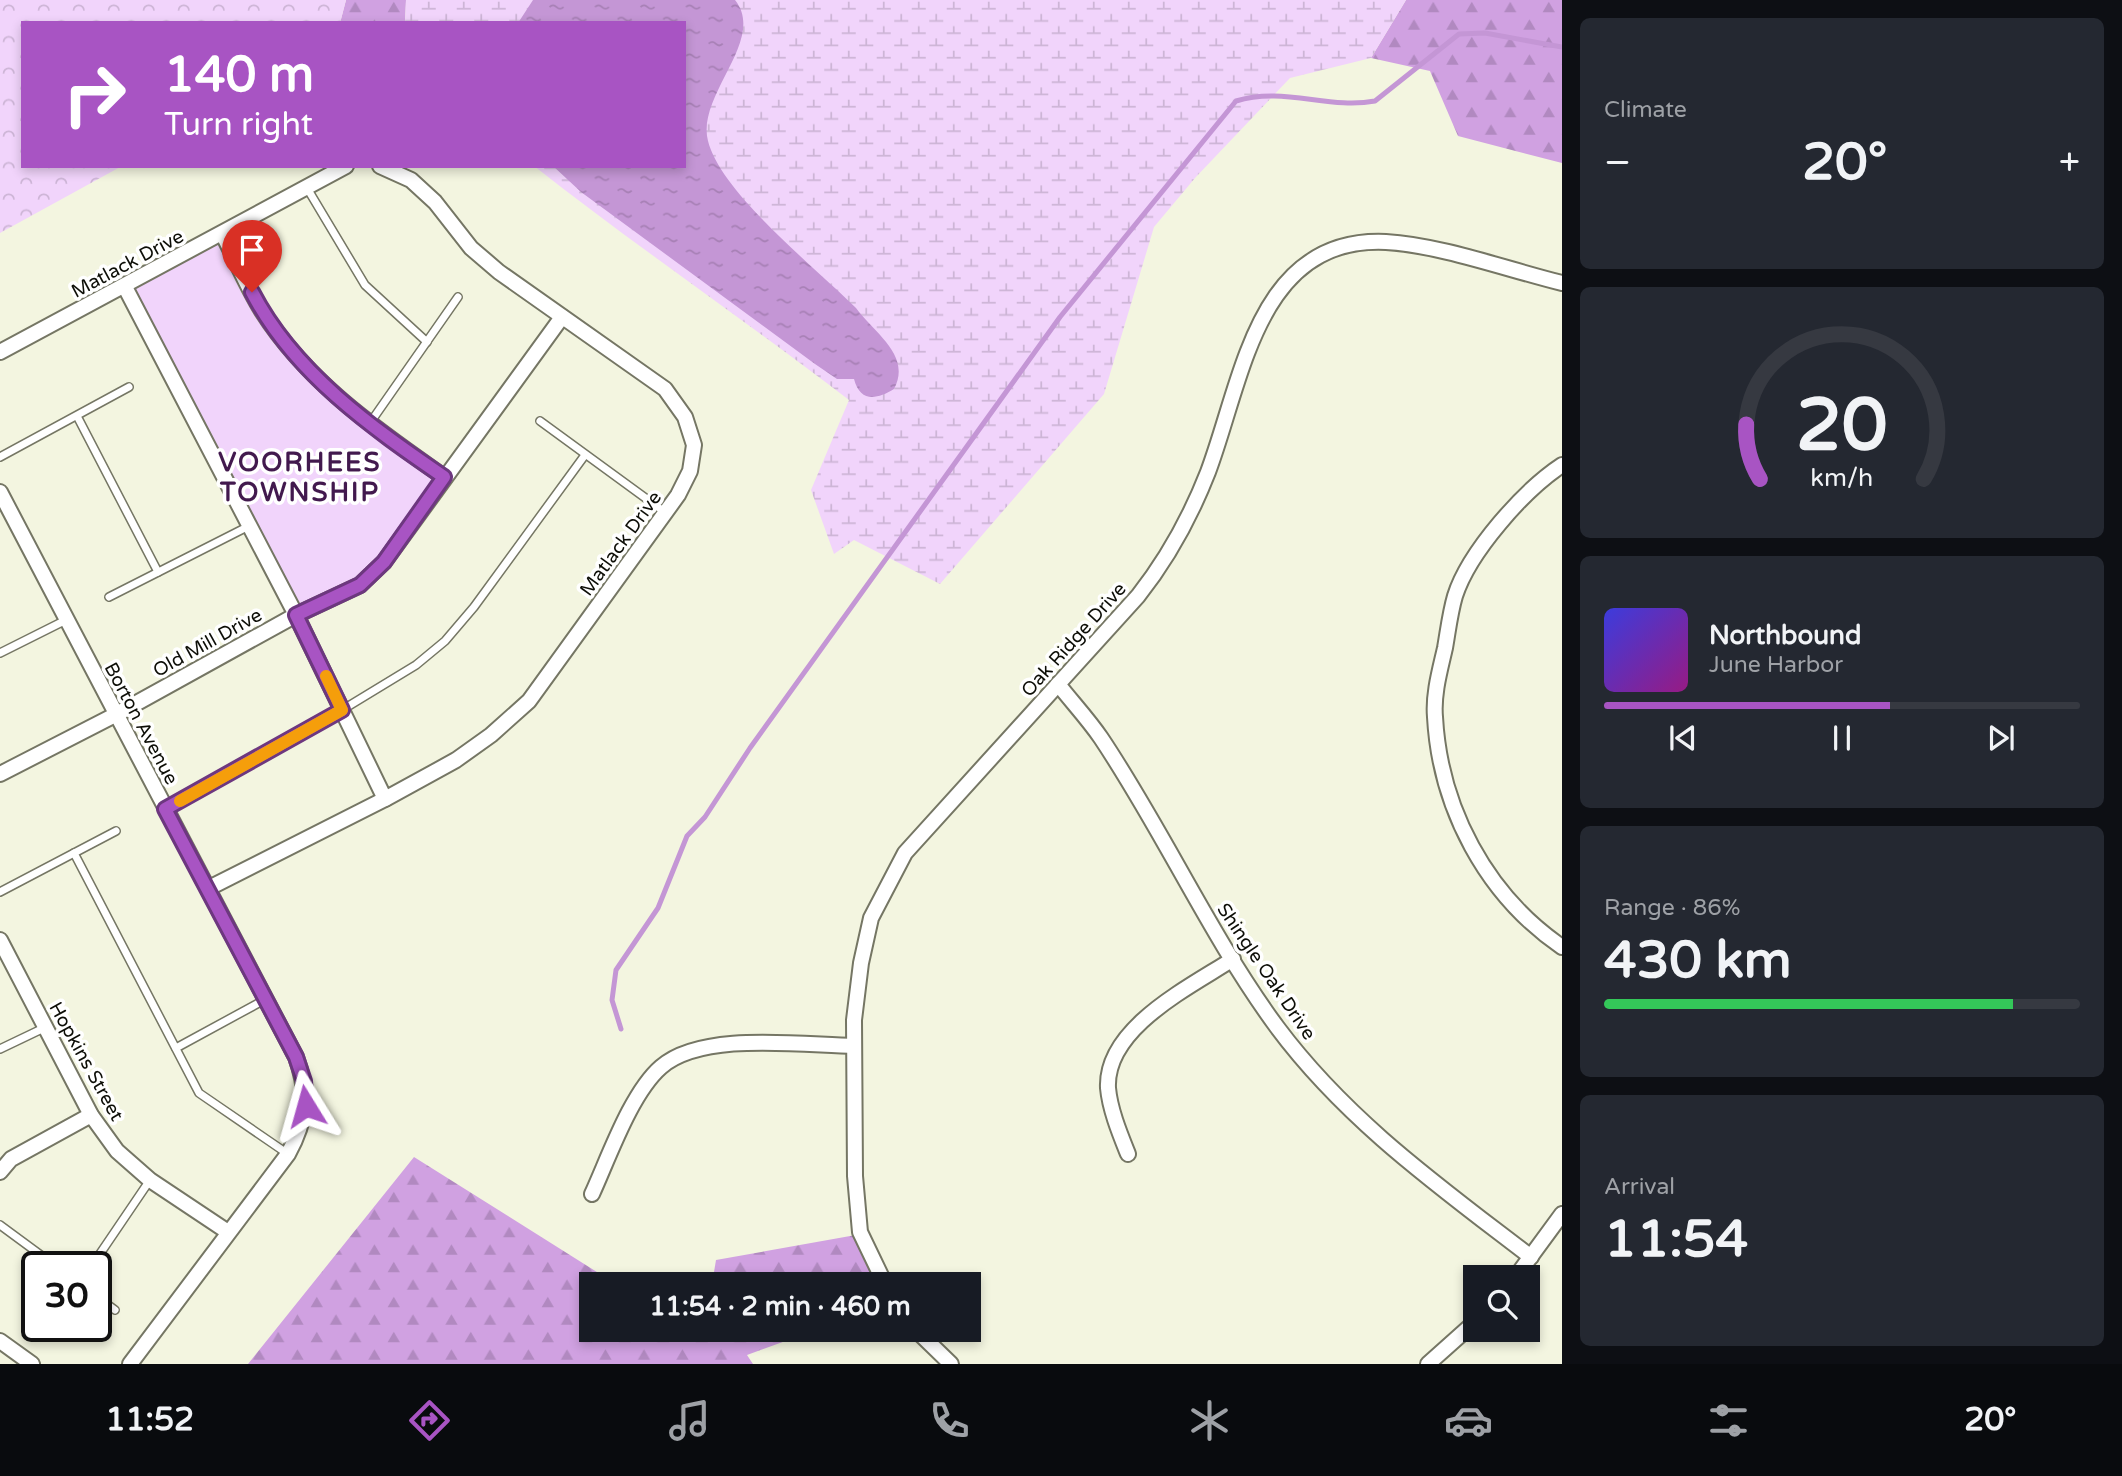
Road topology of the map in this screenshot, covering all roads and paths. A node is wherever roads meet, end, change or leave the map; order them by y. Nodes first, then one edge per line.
1 (342, 168) edge
2 (384, 168) edge
3 (307, 188) junction
4 (223, 234) junction
5 (1562, 283) edge
6 (125, 287) junction
7 (458, 297) dead end
8 (562, 317) junction
9 (427, 342) junction
10 (0, 352) edge
11 (129, 387) dead end
12 (76, 416) junction
13 (540, 421) dead end
14 (369, 424) junction
15 (585, 454) junction
16 (0, 457) edge
17 (1562, 465) edge
18 (444, 477) junction
19 (0, 492) edge
20 (666, 513) junction
21 (249, 526) junction
22 (158, 572) junction
23 (109, 597) dead end
24 (296, 615) junction
25 (66, 620) junction
26 (0, 653) edge
27 (1058, 684) junction
28 (342, 710) junction
29 (115, 715) junction
30 (0, 775) edge
31 (385, 799) junction
32 (165, 809) junction
33 (116, 831) dead end
34 (74, 853) junction
35 (209, 888) junction
36 (0, 892) edge
37 (0, 940) edge
38 (1562, 947) edge
39 (1233, 958) junction
40 (266, 999) junction
41 (46, 1026) junction
42 (854, 1046) junction
43 (176, 1048) junction
44 (0, 1049) edge
45 (91, 1115) junction
46 (288, 1154) junction
47 (1128, 1154) dead end
48 (0, 1172) edge
49 (150, 1180) junction
50 (592, 1194) dead end
51 (1562, 1214) edge
52 (0, 1225) edge
53 (228, 1233) junction
54 (35, 1251) edge
55 (102, 1251) edge
56 (1531, 1257) junction
57 (1525, 1265) edge
58 (879, 1272) edge
59 (112, 1308) edge
60 (115, 1310) dead end
61 (1463, 1333) edge
62 (0, 1341) edge
63 (928, 1342) edge
64 (32, 1364) edge
65 (130, 1364) edge
66 (951, 1364) edge
67 (1428, 1364) edge

1 - 3 street, Matlack Drive
2 - 8 street, Matlack Drive
3 - 4 street, Matlack Drive
3 - 9 lane
4 - 6 street, Matlack Drive
4 - 14 street
5 - 27 street, Oak Ridge Drive
6 - 10 street, Matlack Drive
6 - 21 street
7 - 9 lane
8 - 18 street, Old Mill Drive
8 - 20 street, Matlack Drive
9 - 14 lane
11 - 12 lane
12 - 16 lane
12 - 22 lane
13 - 15 lane
14 - 18 street
15 - 20 lane
15 - 28 lane
17 - 38 street
18 - 24 street, Old Mill Drive
19 - 25 street, Borton Avenue
20 - 31 street, Matlack Drive
21 - 22 lane
21 - 24 street
22 - 23 lane
24 - 28 street
24 - 29 street, Old Mill Drive
25 - 26 lane
25 - 29 street, Borton Avenue
27 - 39 street, Shingle Oak Drive
27 - 42 street, Oak Ridge Drive
28 - 31 street
28 - 32 lane
29 - 30 street, Old Mill Drive
29 - 32 street, Borton Avenue
31 - 35 street, Matlack Drive
32 - 35 street, Borton Avenue
33 - 34 lane
34 - 36 lane
34 - 43 lane
35 - 40 street, Borton Avenue
37 - 41 street, Hopkins Street
39 - 47 street
39 - 56 street, Shingle Oak Drive
40 - 43 lane
40 - 46 street, Borton Avenue
41 - 44 lane
41 - 45 street, Hopkins Street
42 - 50 street
42 - 58 street, Oak Ridge Drive
43 - 46 lane
45 - 48 street
45 - 49 street, Hopkins Street
46 - 53 street, Borton Avenue
49 - 53 street, Hopkins Street
49 - 55 lane
51 - 56 street
52 - 54 lane
53 - 65 street, Borton Avenue
56 - 57 street
59 - 60 lane
61 - 67 street
62 - 64 street
63 - 66 street

